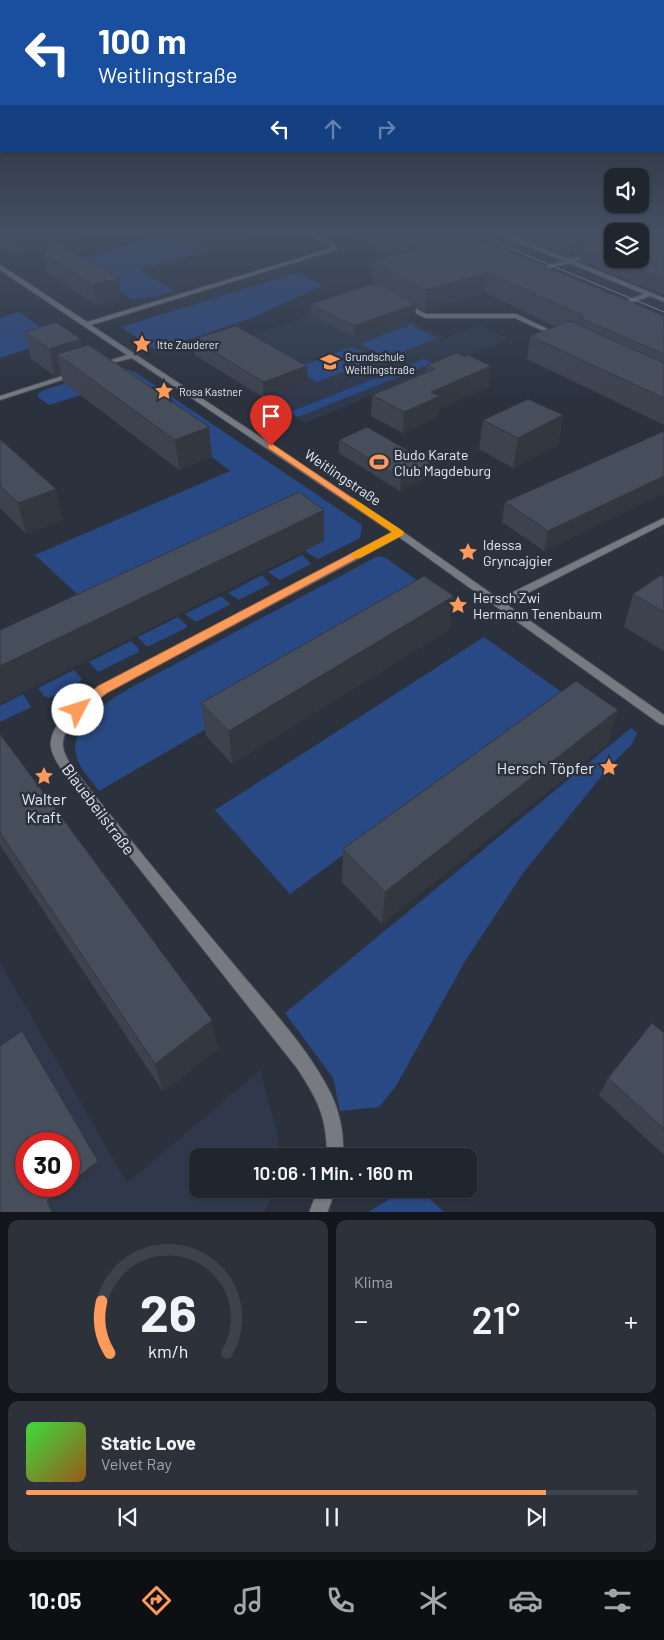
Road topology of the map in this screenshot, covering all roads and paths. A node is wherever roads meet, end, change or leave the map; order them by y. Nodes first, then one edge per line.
1 (34, 289) edge
2 (204, 289) edge
3 (640, 289) edge
4 (651, 293) junction
5 (392, 298) edge
6 (664, 300) edge
7 (622, 311) edge
8 (88, 324) junction
9 (562, 338) edge
10 (134, 355) junction
11 (94, 368) edge
12 (85, 370) edge
13 (0, 398) edge
14 (664, 522) edge
15 (399, 533) junction
16 (499, 603) junction
17 (664, 721) edge
18 (335, 1148) edge
19 (323, 1198) edge
20 (318, 1212) edge

1 - 8 street, Weitlingstraße
2 - 8 street
3 - 4 street
4 - 6 street
4 - 7 street
5 - 9 street
8 - 10 street, Weitlingstraße
10 - 11 street
10 - 15 street, Weitlingstraße
12 - 13 street
14 - 16 street
15 - 16 street, Weitlingstraße
15 - 18 street, Blauebeilstraße
16 - 17 street, Weitlingstraße
19 - 20 street

